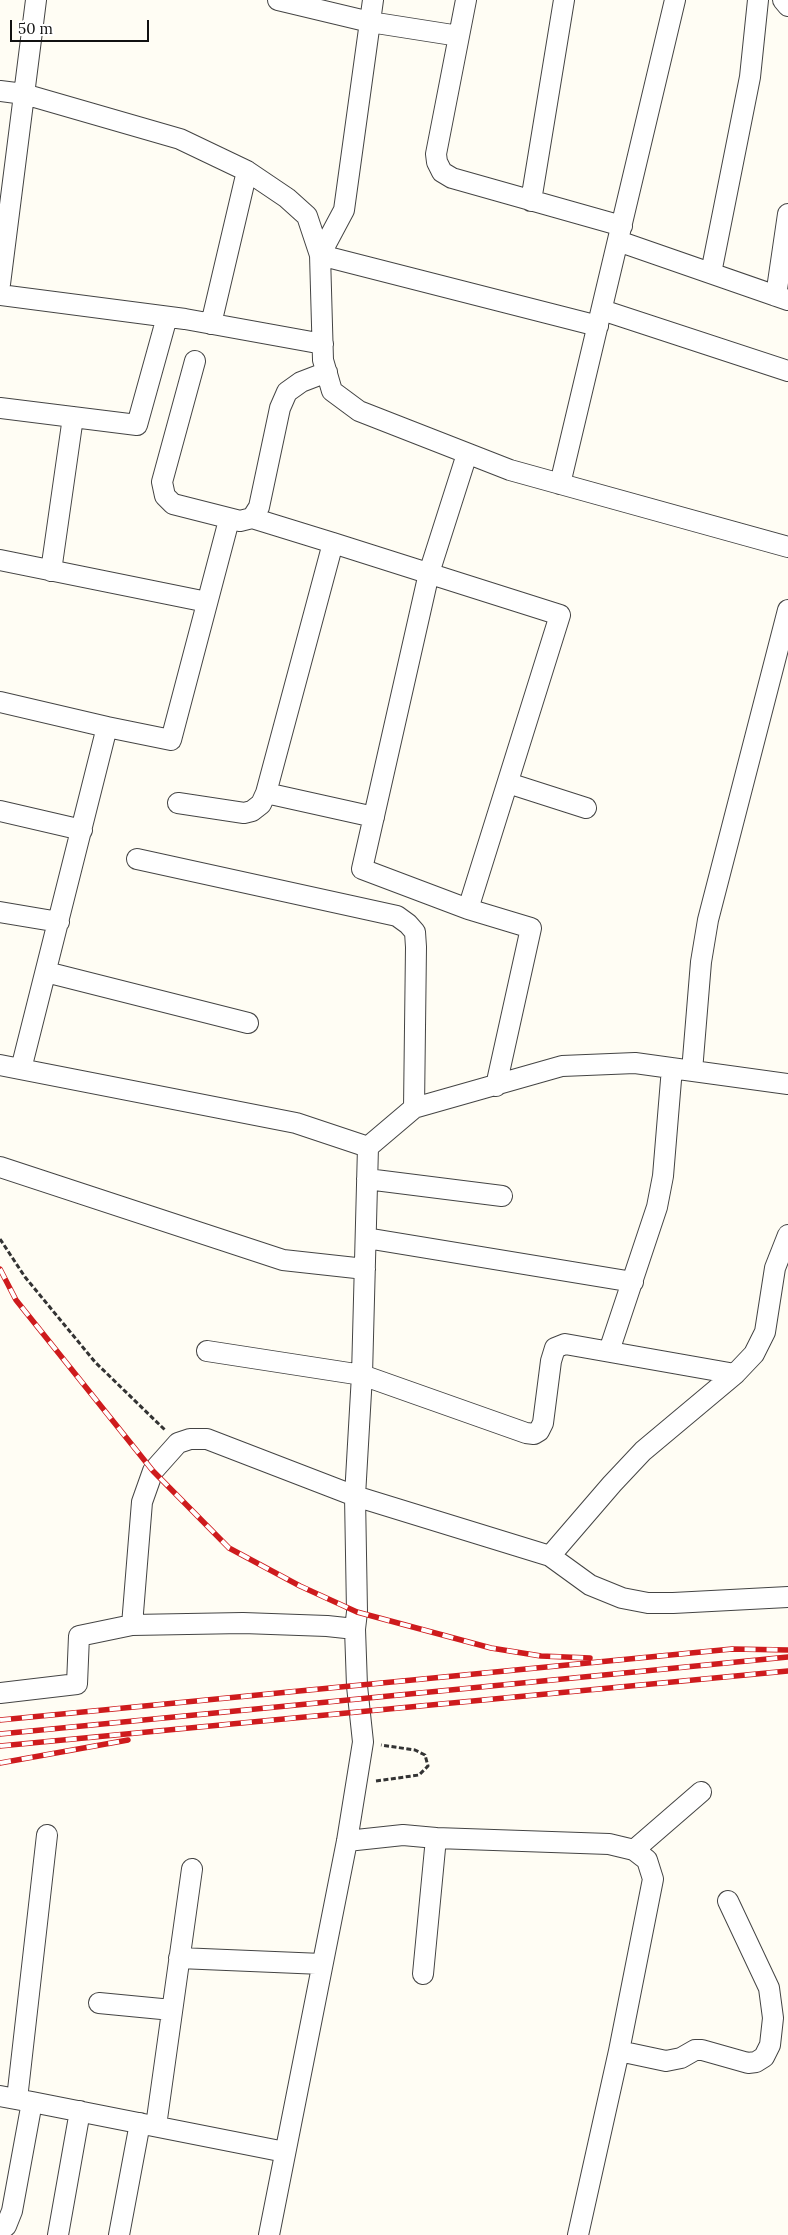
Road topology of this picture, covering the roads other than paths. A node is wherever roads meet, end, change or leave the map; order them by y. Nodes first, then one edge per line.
1 (36, 0) edge
2 (278, 0) edge
3 (373, 0) edge
4 (466, 0) edge
5 (564, 0) edge
6 (675, 0) edge
7 (758, 0) edge
8 (783, 0) edge
9 (788, 6) edge
10 (370, 22) junction
11 (459, 36) junction
12 (0, 91) edge
13 (24, 94) junction
14 (247, 171) junction
15 (531, 201) junction
16 (788, 214) edge
17 (620, 233) junction
18 (320, 255) junction
19 (711, 273) junction
20 (0, 284) edge
21 (0, 295) edge
22 (782, 298) edge
23 (167, 317) junction
24 (600, 318) junction
25 (211, 324) junction
26 (323, 344) junction
27 (195, 361) dead end
28 (788, 371) edge
29 (327, 372) junction
30 (0, 408) edge
31 (73, 417) junction
32 (467, 454) junction
33 (560, 484) junction
34 (252, 518) junction
35 (229, 520) junction
36 (333, 542) junction
37 (788, 547) edge
38 (0, 560) edge
39 (51, 571) junction
40 (428, 573) junction
41 (207, 602) junction
42 (788, 610) edge
43 (0, 702) edge
44 (107, 727) junction
45 (508, 783) junction
46 (266, 793) junction
47 (178, 803) dead end
48 (586, 808) dead end
49 (0, 811) edge
50 (374, 817) junction
51 (82, 830) junction
52 (137, 859) dead end
53 (468, 909) junction
54 (0, 912) edge
55 (59, 922) junction
56 (46, 972) junction
57 (248, 1023) dead end
58 (0, 1065) edge
59 (672, 1068) junction
60 (21, 1070) junction
61 (692, 1071) junction
62 (788, 1084) edge
63 (496, 1086) junction
64 (414, 1108) junction
65 (368, 1147) junction
66 (0, 1167) edge
67 (367, 1179) junction
68 (502, 1196) dead end
69 (788, 1235) edge
70 (366, 1238) junction
71 (365, 1269) junction
72 (781, 1270) edge
73 (633, 1282) junction
74 (207, 1351) dead end
75 (609, 1351) junction
76 (735, 1374) junction
77 (362, 1375) junction
78 (356, 1496) junction
79 (550, 1556) junction
80 (788, 1597) edge
81 (132, 1625) junction
82 (355, 1630) junction
83 (0, 1693) edge
84 (701, 1792) dead end
85 (47, 1835) dead end
86 (436, 1838) junction
87 (347, 1841) junction
88 (634, 1850) junction
89 (192, 1868) dead end
90 (728, 1901) dead end
91 (179, 1958) junction
92 (322, 1964) junction
93 (423, 1974) dead end
94 (99, 2003) dead end
95 (172, 2010) junction
96 (619, 2052) junction
97 (16, 2099) edge
98 (80, 2112) junction
99 (148, 2125) junction
100 (285, 2152) junction
101 (0, 2230) edge
102 (58, 2235) edge
103 (119, 2235) edge
104 (269, 2235) edge
105 (578, 2235) edge

1 - 13 street
2 - 10 street
3 - 10 street
4 - 11 street
5 - 15 street
6 - 17 street
7 - 19 street
8 - 9 street
10 - 11 street
10 - 18 street
11 - 15 street
12 - 13 street
13 - 14 street
13 - 20 street
14 - 18 street
14 - 25 street
15 - 17 street
16 - 22 street
17 - 19 street
17 - 24 street
18 - 24 street
18 - 26 street
19 - 22 street
21 - 23 street
23 - 25 street
23 - 31 street
24 - 28 street
24 - 33 street
25 - 26 street
26 - 29 street
27 - 35 street
29 - 32 street
29 - 34 street
30 - 31 street
31 - 39 street
32 - 33 street
32 - 40 street
33 - 37 street
34 - 35 street
34 - 36 street
35 - 41 street
36 - 40 street
36 - 46 street
38 - 39 street
39 - 41 street
40 - 45 street
40 - 50 street
41 - 44 street
42 - 61 street
43 - 44 street
44 - 51 street
45 - 48 street
45 - 53 street
46 - 47 street
46 - 50 street
49 - 51 street
50 - 53 street
51 - 55 street
52 - 64 street
53 - 63 street
54 - 55 street
55 - 56 street
56 - 57 street
56 - 60 street
58 - 60 street
59 - 61 street
59 - 63 street
59 - 73 street
60 - 65 street
61 - 62 street
63 - 64 street
64 - 65 street
65 - 67 street
66 - 71 street
67 - 68 street
67 - 70 street
69 - 72 street
70 - 71 street
70 - 73 street
71 - 77 street
72 - 76 street
73 - 75 street
74 - 77 street
75 - 76 street
75 - 77 street
76 - 79 street
77 - 78 street
78 - 79 street
78 - 81 street
78 - 82 street
79 - 80 street
81 - 82 street
81 - 83 street
82 - 87 street
84 - 88 street
85 - 97 street
86 - 87 street
86 - 88 street
86 - 93 street
87 - 92 street
88 - 96 street
89 - 91 street
90 - 96 street
91 - 92 street
91 - 95 street
92 - 100 street
94 - 95 street
95 - 99 street
96 - 105 street
97 - 98 street
97 - 101 street
98 - 99 street
98 - 102 street
99 - 100 street
99 - 103 street
100 - 104 street

